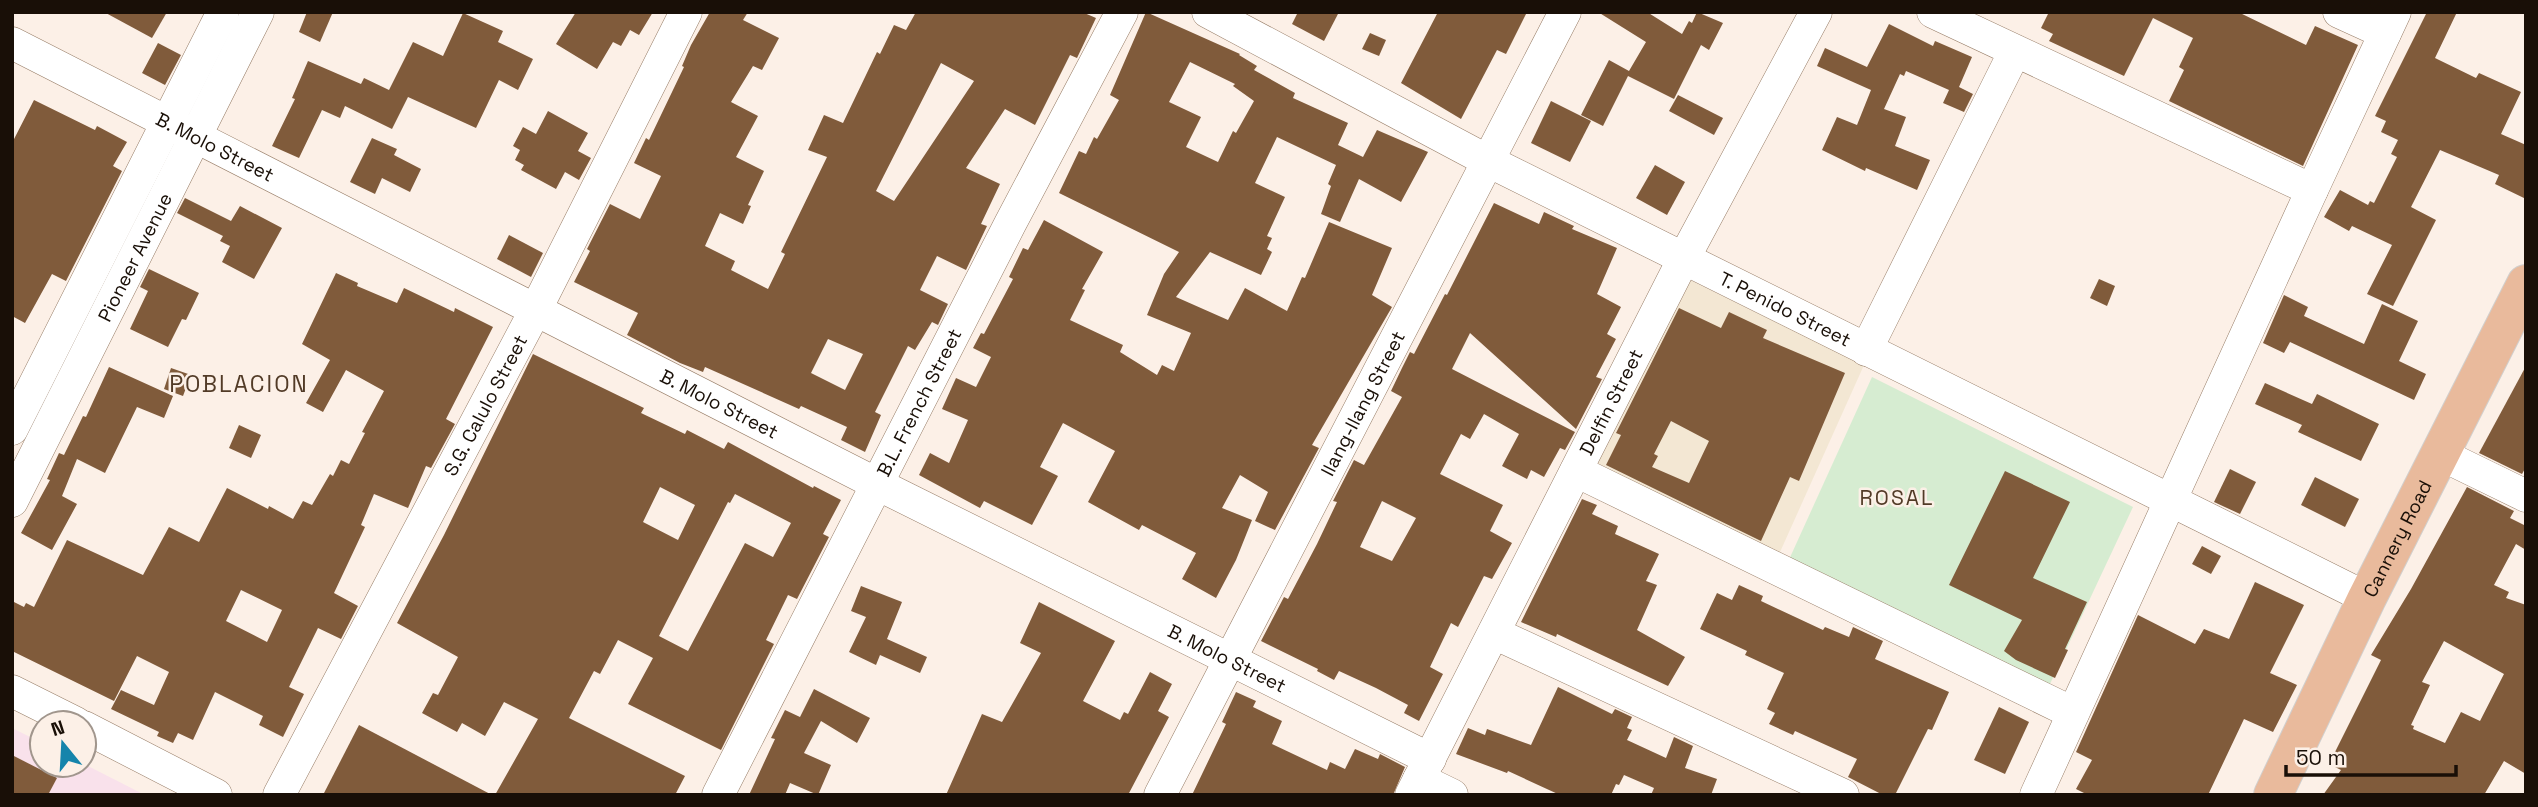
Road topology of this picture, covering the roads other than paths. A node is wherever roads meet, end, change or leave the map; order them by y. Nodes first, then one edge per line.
1 (223, 12) edge
2 (258, 12) edge
3 (686, 12) edge
4 (1122, 12) edge
5 (1208, 12) edge
6 (1565, 12) edge
7 (1816, 12) edge
8 (1933, 12) edge
9 (2339, 12) edge
10 (2390, 23) edge
11 (12, 43) edge
12 (2015, 51) junction
13 (168, 121) junction
14 (195, 136) junction
15 (1488, 161) junction
16 (2312, 190) junction
17 (1684, 258) junction
18 (2526, 284) edge
19 (535, 311) junction
20 (1866, 350) junction
21 (32, 390) junction
22 (62, 403) junction
23 (12, 429) edge
24 (2440, 454) junction
25 (1576, 471) junction
26 (877, 484) junction
27 (2526, 496) edge
28 (12, 501) edge
29 (2171, 502) junction
30 (2367, 598) junction
31 (1494, 633) junction
32 (1229, 658) junction
33 (12, 691) edge
34 (48, 709) edge
35 (2073, 713) junction
36 (98, 734) edge
37 (1420, 778) edge
38 (216, 795) edge
39 (279, 795) edge
40 (718, 795) edge
41 (1160, 795) edge
42 (1452, 795) edge
43 (1843, 795) edge
44 (2036, 795) edge
45 (2273, 795) edge

1 - 13 street, Pioneer Avenue
2 - 14 street, Pioneer Avenue
3 - 19 street, S.G. Calulo Street
4 - 26 street, B.L. French Street
5 - 15 street, T. Penido Street
6 - 15 street, Ilang-Ilang Street
7 - 17 street, Delfin Street
8 - 12 street
9 - 10 street
10 - 16 street
11 - 13 street, B. Molo Street
12 - 16 street
12 - 20 street
13 - 14 street, B. Molo Street
13 - 21 street, Pioneer Avenue
14 - 19 street, B. Molo Street
14 - 22 street, Pioneer Avenue
15 - 17 street, T. Penido Street
15 - 32 street, Ilang-Ilang Street
16 - 29 street
17 - 20 street, T. Penido Street
17 - 25 street, Delfin Street
18 - 24 main road, Cannery Road
19 - 26 street, B. Molo Street
19 - 39 street, S.G. Calulo Street
20 - 29 street, T. Penido Street
21 - 22 street
21 - 23 street, Pioneer Avenue
22 - 28 street, Pioneer Avenue
24 - 27 street
24 - 30 main road, Cannery Road
25 - 31 street, Delfin Street
25 - 35 street
26 - 32 street, B. Molo Street
26 - 40 street, B.L. French Street
29 - 30 street, T. Penido Street
29 - 35 street
30 - 45 main road, Cannery Road
31 - 37 street, Delfin Street
31 - 43 street
32 - 37 street, B. Molo Street
32 - 41 street, Ilang-Ilang Street
33 - 34 street
35 - 44 street
36 - 38 street
37 - 42 street, B. Molo Street

